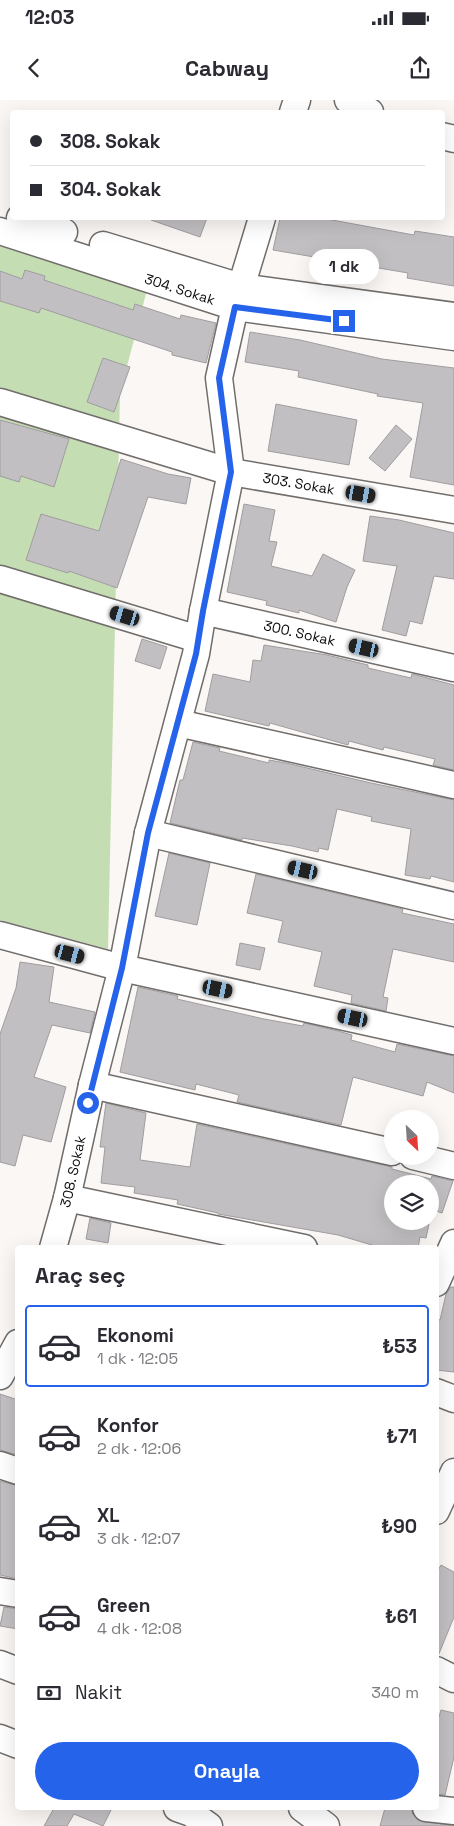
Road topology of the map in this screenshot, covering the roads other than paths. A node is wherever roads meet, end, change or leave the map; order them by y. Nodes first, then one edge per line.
1 (348, 100) edge
2 (366, 110) edge
3 (26, 220) edge
4 (261, 220) edge
5 (0, 231) edge
6 (238, 297) junction
7 (454, 316) edge
8 (454, 337) edge
9 (0, 402) edge
10 (231, 472) junction
11 (454, 510) edge
12 (0, 579) edge
13 (203, 611) junction
14 (198, 639) junction
15 (454, 668) edge
16 (178, 723) junction
17 (454, 785) edge
18 (148, 833) junction
19 (454, 906) edge
20 (0, 935) edge
21 (122, 968) junction
22 (452, 1035) edge
23 (92, 1085) junction
24 (384, 1150) edge
25 (439, 1162) edge
26 (454, 1166) edge
27 (67, 1198) junction
28 (454, 1243) edge
29 (54, 1245) edge
30 (290, 1245) edge
31 (441, 1282) edge
32 (439, 1393) edge
33 (454, 1399) edge
34 (0, 1466) edge
35 (15, 1470) edge
36 (454, 1472) edge
37 (439, 1504) edge
38 (0, 1591) edge
39 (15, 1594) edge
40 (0, 1664) edge
41 (15, 1670) edge
42 (439, 1672) edge
43 (454, 1679) edge
44 (0, 1738) edge
45 (15, 1744) edge
46 (439, 1809) edge
47 (305, 1810) edge
48 (454, 1811) edge
49 (326, 1826) edge

1 - 2 street
3 - 6 street, 304. Sokak
4 - 6 street, 308. Sokak
5 - 6 street, 304. Sokak
6 - 7 street, 304. Sokak
6 - 8 street, 304. Sokak
6 - 10 street, 308. Sokak
9 - 10 street, 303. Sokak
10 - 11 street, 303. Sokak
10 - 13 street, 308. Sokak
12 - 14 street
13 - 14 street, 308. Sokak
13 - 15 street, 300. Sokak
14 - 16 street, 308. Sokak
16 - 17 street
16 - 18 street, 308. Sokak
18 - 19 street
18 - 21 street, 308. Sokak
20 - 21 street
21 - 22 street
21 - 23 street, 308. Sokak
23 - 24 street
23 - 27 street, 308. Sokak
25 - 26 street
27 - 29 street, 308. Sokak
27 - 30 street
28 - 31 street
32 - 33 street
34 - 35 street
36 - 37 street
38 - 39 street
40 - 41 street
42 - 43 street
44 - 45 street
46 - 48 street
47 - 49 street

